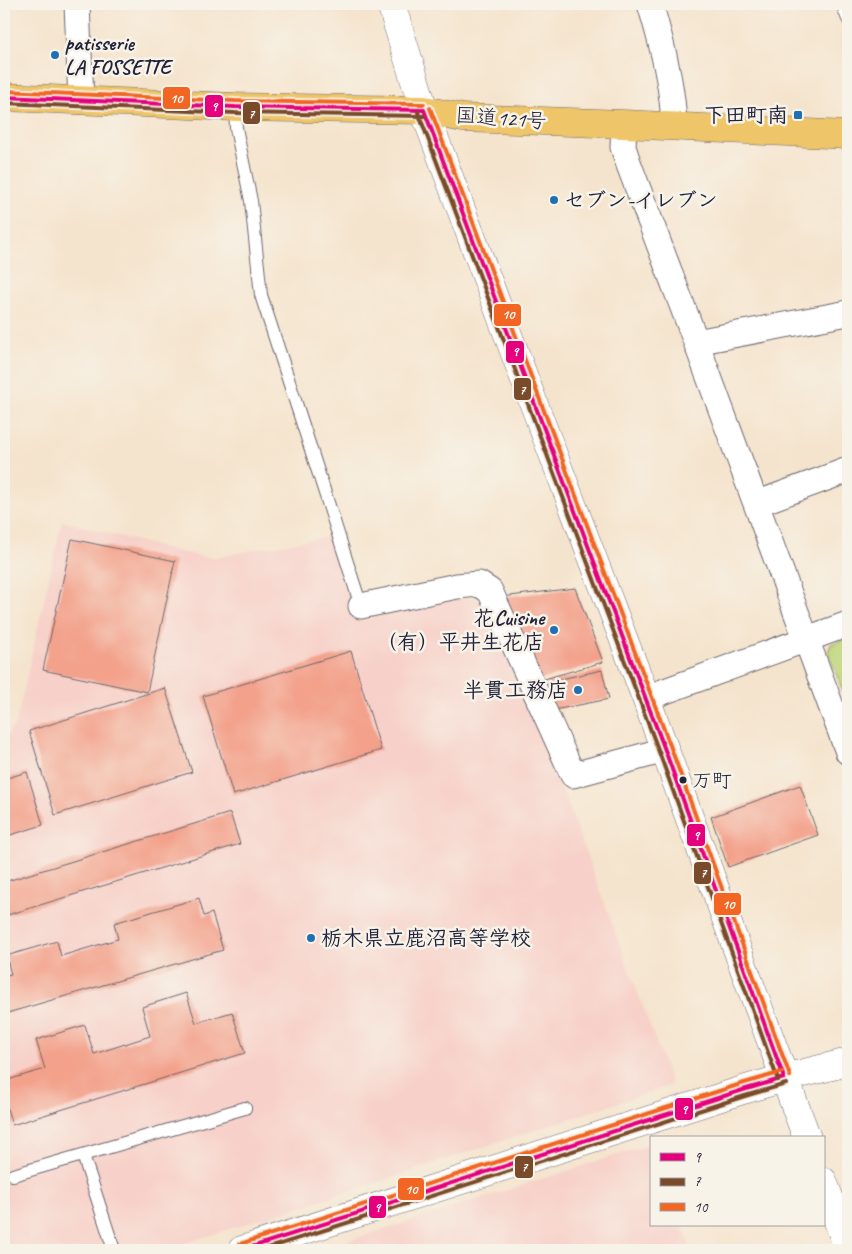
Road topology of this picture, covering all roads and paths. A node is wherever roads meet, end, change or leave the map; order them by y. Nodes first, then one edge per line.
1 (77, 4) edge
2 (391, 4) edge
3 (650, 4) edge
4 (842, 4) edge
5 (848, 19) edge
6 (4, 97) edge
7 (81, 100) junction
8 (235, 106) junction
9 (424, 110) junction
10 (624, 124) junction
11 (674, 126) junction
12 (848, 135) edge
13 (848, 312) edge
14 (696, 342) junction
15 (848, 470) edge
16 (756, 504) junction
17 (361, 606) joint
18 (848, 624) edge
19 (806, 640) junction
20 (646, 698) junction
21 (665, 750) junction
22 (848, 752) edge
23 (848, 1062) edge
24 (784, 1078) junction
25 (245, 1108) dead end
26 (806, 1136) edge
27 (83, 1155) junction
28 (13, 1175) dead end
29 (824, 1184) edge
30 (848, 1248) edge
31 (114, 1250) edge
32 (242, 1250) edge

1 - 7 street
2 - 9 street
3 - 11 street
4 - 5 lane
6 - 7 highway, 国道121号
7 - 8 highway, 国道121号
8 - 9 highway, 国道121号
8 - 17 lane
9 - 10 highway, 国道121号
9 - 20 street
10 - 11 highway, 国道121号
10 - 14 street
11 - 12 highway, 国道121号
13 - 14 street
14 - 16 street
15 - 16 street
16 - 19 street
17 - 21 street
18 - 19 street
19 - 20 street
19 - 22 street
20 - 21 street
21 - 24 street
23 - 24 street
24 - 26 street
24 - 32 street
25 - 27 lane
27 - 28 lane
27 - 31 lane
29 - 30 street

